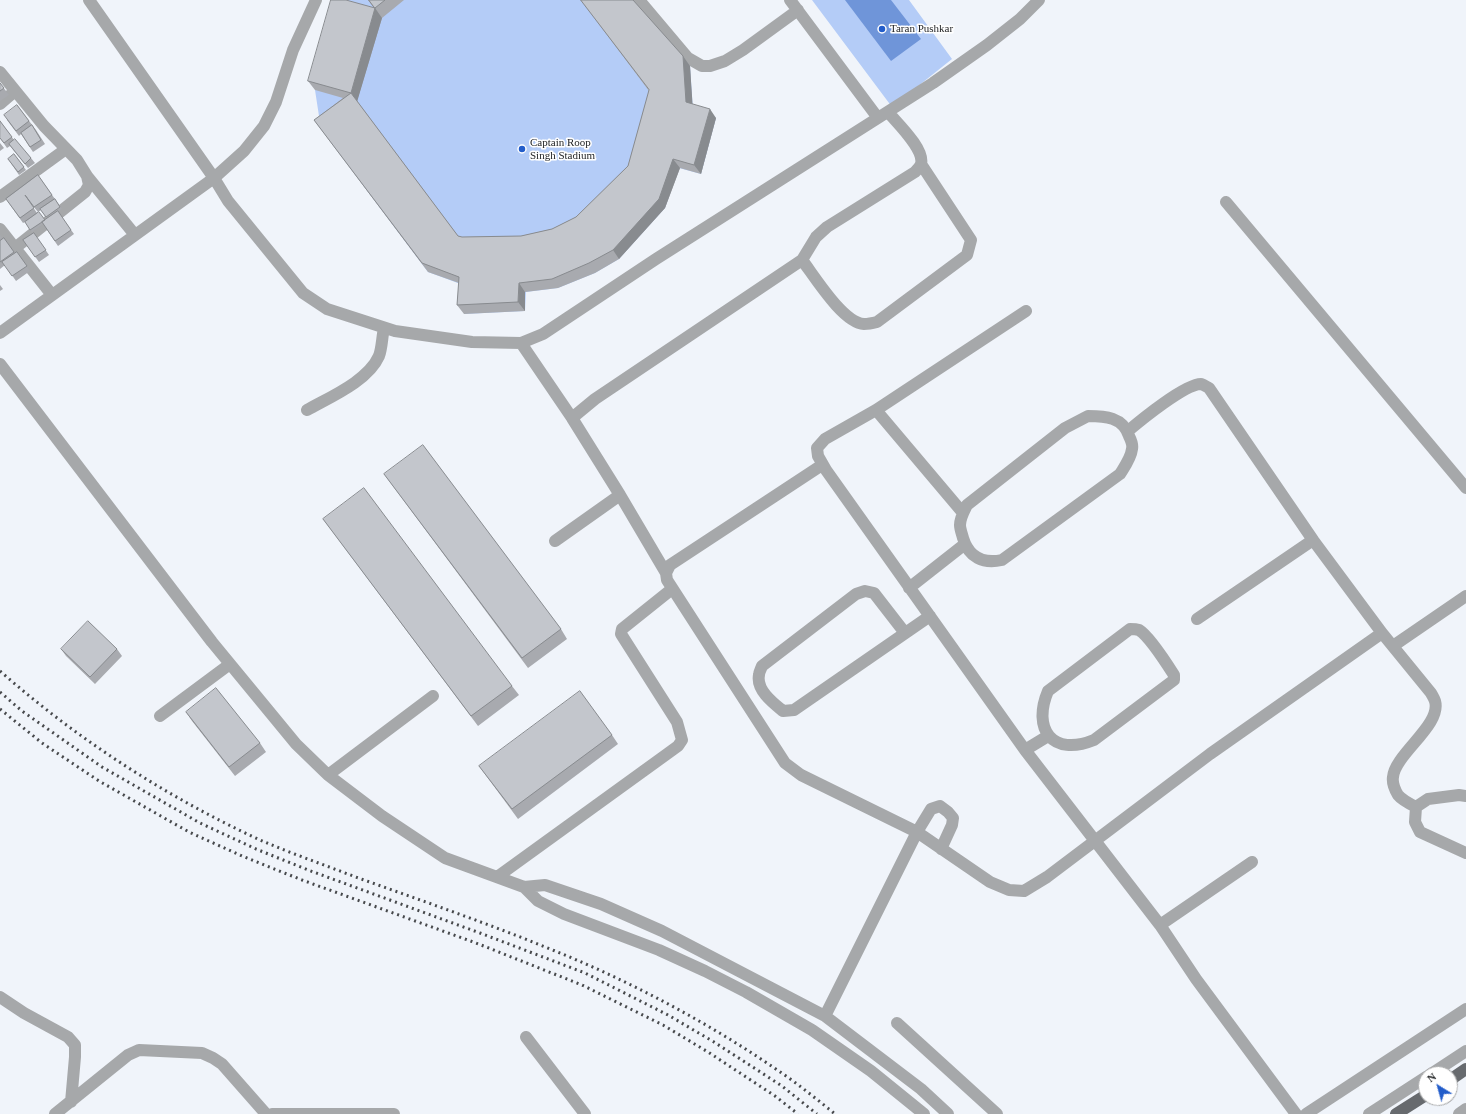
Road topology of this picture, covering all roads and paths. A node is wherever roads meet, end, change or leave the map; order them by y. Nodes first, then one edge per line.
1 (89, 0) edge
2 (316, 0) edge
3 (639, 0) edge
4 (790, 0) edge
5 (1039, 0) edge
6 (798, 10) junction
7 (0, 72) edge
8 (15, 91) junction
9 (0, 104) edge
10 (883, 115) junction
11 (66, 149) junction
12 (921, 164) junction
13 (87, 176) junction
14 (214, 178) junction
15 (0, 197) edge
16 (1226, 202) dead end
17 (0, 229) edge
18 (135, 234) junction
19 (15, 248) junction
20 (802, 260) junction
21 (52, 295) junction
22 (1026, 311) dead end
23 (384, 328) junction
24 (0, 333) edge
25 (521, 344) junction
26 (0, 364) edge
27 (307, 410) dead end
28 (876, 410) junction
29 (572, 418) junction
30 (1128, 431) junction
31 (822, 465) junction
32 (1466, 488) edge
33 (620, 495) junction
34 (962, 514) junction
35 (1313, 540) junction
36 (555, 541) dead end
37 (965, 544) junction
38 (666, 573) junction
39 (909, 588) junction
40 (672, 589) junction
41 (1466, 596) edge
42 (930, 616) junction
43 (1197, 619) dead end
44 (905, 633) junction
45 (1382, 633) junction
46 (1393, 646) junction
47 (230, 664) junction
48 (433, 696) dead end
49 (160, 716) dead end
50 (1048, 736) junction
51 (1025, 750) junction
52 (328, 775) junction
53 (1466, 796) edge
54 (1416, 807) junction
55 (917, 832) junction
56 (1097, 841) junction
57 (941, 849) junction
58 (1466, 853) edge
59 (1252, 862) dead end
60 (497, 877) junction
61 (524, 887) junction
62 (1160, 925) junction
63 (0, 997) edge
64 (1466, 1009) edge
65 (825, 1016) junction
66 (897, 1023) dead end
67 (526, 1037) dead end
68 (1466, 1051) edge
69 (1443, 1066) edge
70 (1418, 1082) edge
71 (1418, 1100) edge
72 (71, 1102) junction
73 (1466, 1109) edge
74 (55, 1114) edge
75 (266, 1114) edge
76 (272, 1114) edge
77 (394, 1114) edge
78 (585, 1114) edge
79 (924, 1114) edge
80 (948, 1114) edge
81 (997, 1114) edge
82 (1296, 1114) edge
83 (1306, 1114) edge
84 (1369, 1114) edge
85 (1396, 1114) edge
86 (1459, 1114) edge

1 - 14 street
2 - 14 street
3 - 6 street
4 - 6 street
5 - 10 street
6 - 10 street
7 - 8 street
8 - 9 street
8 - 11 street
10 - 12 street
10 - 25 street
11 - 13 street
11 - 15 street
12 - 20 street
12 - 20 street
13 - 18 street
13 - 19 street
14 - 18 street
14 - 23 street
16 - 32 street
17 - 19 street
18 - 21 street
19 - 21 street
20 - 29 street
21 - 24 street
22 - 28 street
23 - 25 street
23 - 27 street
25 - 29 street
26 - 47 street
28 - 31 street
28 - 34 street
29 - 33 street
30 - 34 street
30 - 35 street
30 - 37 street
31 - 38 street
31 - 39 street
33 - 36 street
33 - 38 street
34 - 37 street
35 - 43 street
35 - 45 street
37 - 39 street
38 - 40 street
39 - 42 street
40 - 55 street
40 - 60 street
41 - 46 street
42 - 44 street
42 - 51 street
44 - 44 street
45 - 46 street
45 - 56 street
46 - 54 street
47 - 49 street
47 - 52 street
48 - 52 street
50 - 50 street
50 - 51 street
51 - 56 street
52 - 60 street
53 - 54 street
54 - 58 street
55 - 57 street
55 - 57 street
55 - 65 street
56 - 57 street
56 - 62 street
59 - 62 street
60 - 61 street
61 - 65 street
61 - 79 street
62 - 82 street
63 - 72 street
64 - 83 street
65 - 80 street
66 - 81 street
67 - 78 street
68 - 69 street
70 - 84 street
71 - 85 main road
72 - 74 street
72 - 75 street
73 - 86 street
76 - 77 street

